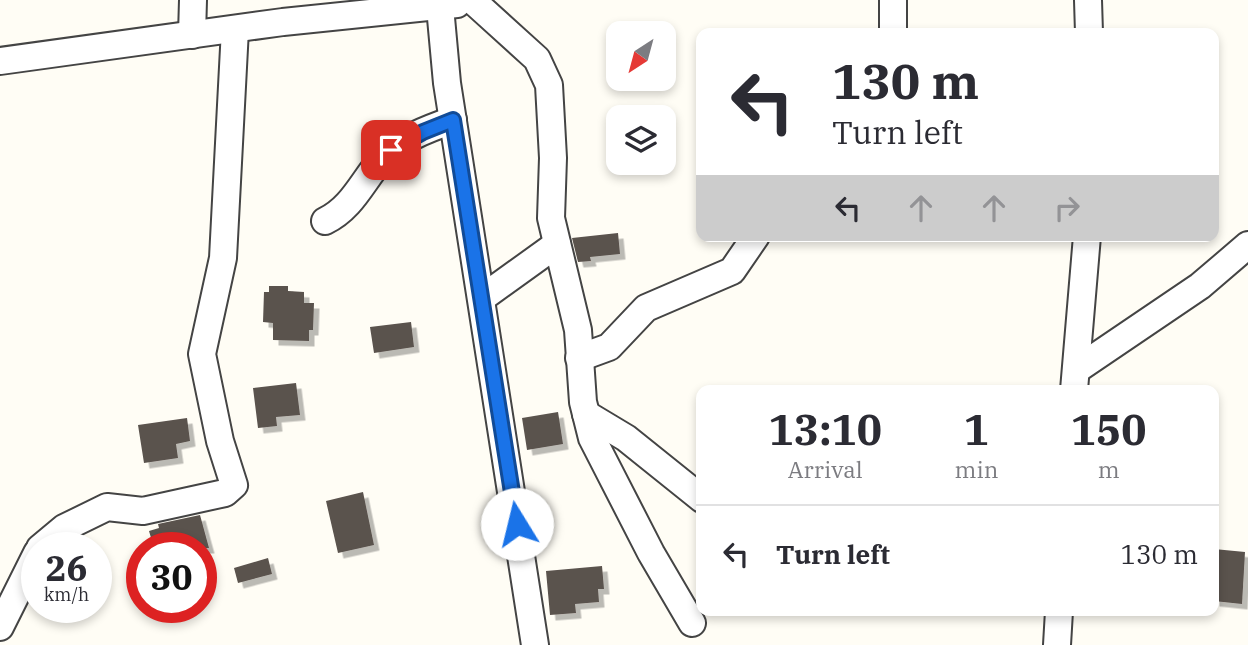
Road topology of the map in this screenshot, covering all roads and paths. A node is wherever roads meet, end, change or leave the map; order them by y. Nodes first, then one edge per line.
1 (193, 0) edge
2 (892, 0) edge
3 (1088, 0) edge
4 (477, 1) edge
5 (440, 7) junction
6 (893, 28) edge
7 (1089, 28) edge
8 (235, 29) junction
9 (192, 35) junction
10 (0, 61) edge
11 (453, 120) junction
12 (326, 221) dead end
13 (751, 242) edge
14 (1086, 242) edge
15 (556, 244) junction
16 (1248, 246) edge
17 (482, 298) junction
18 (579, 358) junction
19 (1075, 380) edge
20 (586, 414) junction
21 (696, 494) edge
22 (59, 532) edge
23 (21, 585) edge
24 (1059, 616) edge
25 (692, 623) dead end
26 (0, 627) edge
27 (535, 645) edge
28 (1057, 645) edge

1 - 9 street
2 - 6 street
3 - 7 street
4 - 5 street
4 - 15 street
5 - 8 street
5 - 11 street
8 - 9 street
8 - 22 street
9 - 10 street
11 - 12 street
11 - 17 street
13 - 18 street
14 - 19 street
15 - 17 street
15 - 18 street
16 - 19 street
17 - 27 street
18 - 20 street
20 - 21 street
20 - 25 street
23 - 26 street
24 - 28 street

